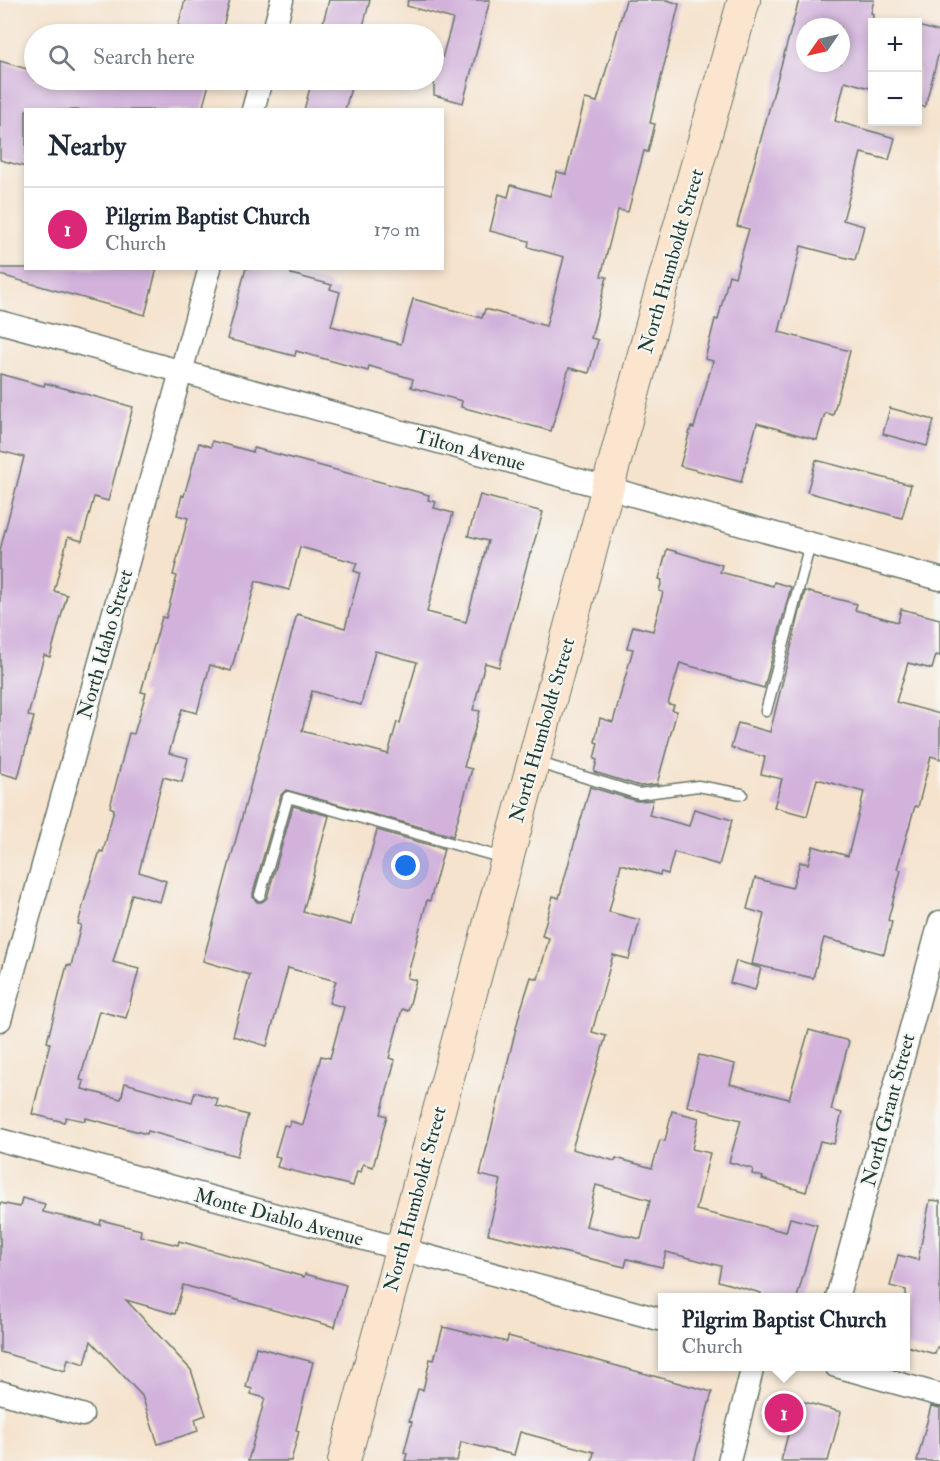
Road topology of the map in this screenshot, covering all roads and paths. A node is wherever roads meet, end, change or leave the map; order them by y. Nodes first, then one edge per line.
1 (282, 0) edge
2 (744, 0) edge
3 (276, 24) edge
4 (258, 90) edge
5 (254, 108) edge
6 (209, 270) edge
7 (0, 322) edge
8 (182, 371) junction
9 (609, 488) junction
10 (810, 544) junction
11 (940, 579) edge
12 (766, 711) dead end
13 (534, 762) junction
14 (742, 794) dead end
15 (507, 859) junction
16 (260, 895) dead end
17 (940, 922) edge
18 (0, 1020) edge
19 (0, 1140) edge
20 (402, 1250) junction
21 (838, 1293) edge
22 (658, 1319) edge
23 (752, 1371) edge
24 (854, 1371) edge
25 (0, 1392) edge
26 (940, 1395) edge
27 (82, 1415) dead end
28 (344, 1461) edge
29 (729, 1461) edge

1 - 3 street
2 - 9 street, North Humboldt Street
4 - 5 street
6 - 8 street, North Idaho Street
7 - 8 street, Tilton Avenue
8 - 9 street, Tilton Avenue
8 - 18 street, North Idaho Street
9 - 10 street, Tilton Avenue
9 - 13 street, North Humboldt Street
10 - 11 street, Tilton Avenue
10 - 12 lane
13 - 14 lane
13 - 15 street, North Humboldt Street
15 - 16 lane
15 - 20 street, North Humboldt Street
17 - 21 street, North Grant Street
19 - 20 street, Monte Diablo Avenue
20 - 22 street, Monte Diablo Avenue
20 - 28 street, North Humboldt Street
23 - 29 street
24 - 26 street
25 - 27 street

